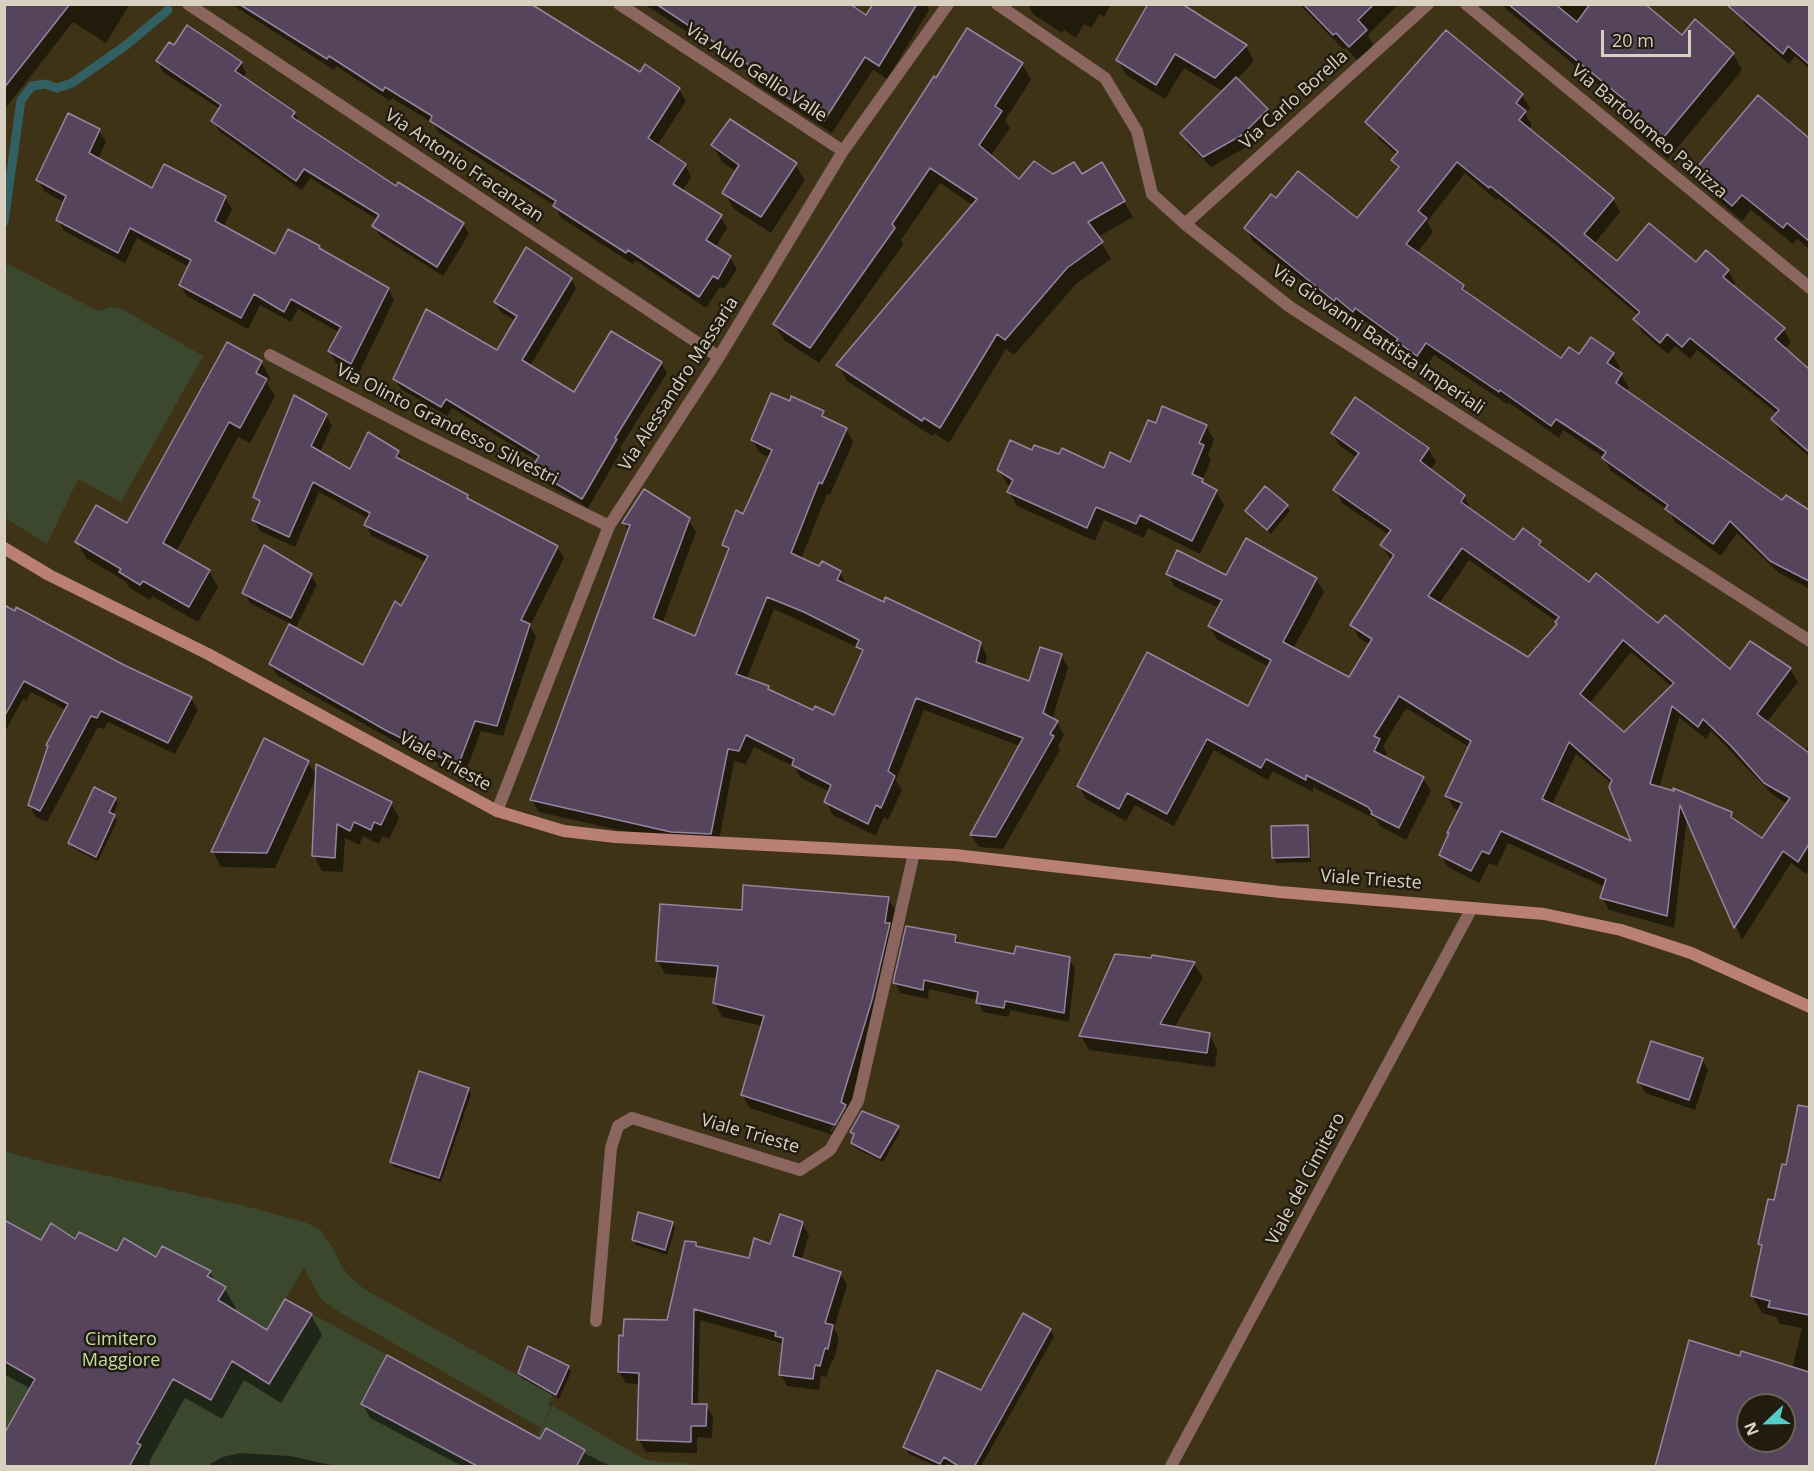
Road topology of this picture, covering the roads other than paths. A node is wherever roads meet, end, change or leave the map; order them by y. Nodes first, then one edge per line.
1 (188, 4) edge
2 (619, 4) edge
3 (948, 4) edge
4 (997, 4) edge
5 (1428, 4) edge
6 (1466, 4) edge
7 (843, 152) junction
8 (1185, 224) junction
9 (1809, 288) edge
10 (270, 355) dead end
11 (719, 357) junction
12 (609, 526) junction
13 (4, 548) edge
14 (1809, 641) edge
15 (497, 812) junction
16 (914, 853) junction
17 (1472, 908) junction
18 (1809, 1007) edge
19 (596, 1321) dead end
20 (1171, 1467) edge

1 - 11 street, Via Antonio Fracanzan
2 - 7 street, Via Aulo Gellio Valle
3 - 7 street, Via Alessandro Massaria
4 - 8 street, Via Giovanni Battista Imperiali
5 - 8 street, Via Carlo Borella
6 - 9 street, Via Bartolomeo Panizza
7 - 11 street, Via Alessandro Massaria
8 - 14 street, Via Giovanni Battista Imperiali
10 - 12 street, Via Olinto Grandesso Silvestri
11 - 12 street, Via Alessandro Massaria
12 - 15 street, Via Alessandro Massaria
13 - 15 main road, Viale Trieste
15 - 16 main road, Viale Trieste
16 - 17 main road, Viale Trieste
16 - 19 street, Viale Trieste
17 - 18 main road, Viale Trieste
17 - 20 street, Viale del Cimitero

